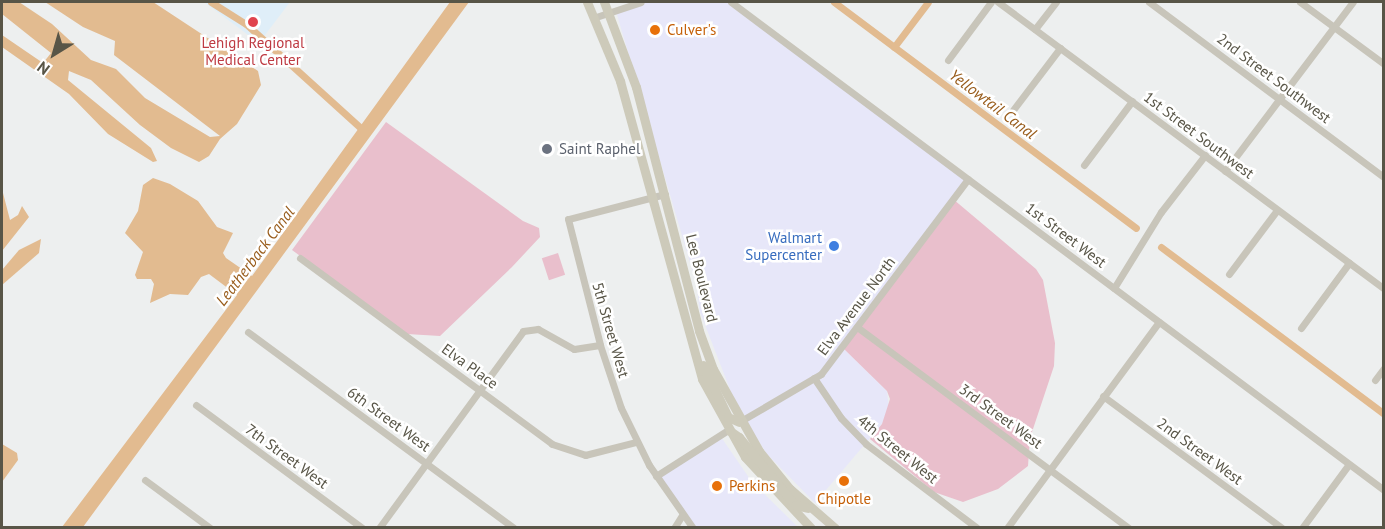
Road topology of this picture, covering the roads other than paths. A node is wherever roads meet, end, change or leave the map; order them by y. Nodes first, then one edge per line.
1 (587, 2) edge
2 (604, 2) edge
3 (641, 2) edge
4 (731, 2) edge
5 (991, 2) edge
6 (998, 2) edge
7 (1056, 2) edge
8 (1149, 2) edge
9 (1300, 2) edge
10 (1353, 2) edge
11 (609, 12) junction
12 (596, 17) junction
13 (1334, 26) junction
14 (1035, 29) junction
15 (1060, 48) junction
16 (948, 60) dead end
17 (1383, 64) edge
18 (1280, 99) junction
19 (1132, 102) junction
20 (1013, 110) dead end
21 (1204, 156) junction
22 (1084, 165) dead end
23 (1225, 171) junction
24 (1383, 177) edge
25 (968, 179) junction
26 (665, 194) junction
27 (651, 197) junction
28 (1277, 210) junction
29 (300, 258) dead end
30 (1349, 264) junction
31 (1229, 274) dead end
32 (1114, 288) junction
33 (1383, 290) edge
34 (684, 322) junction
35 (1159, 322) junction
36 (857, 327) junction
37 (1301, 328) dead end
38 (248, 332) dead end
39 (600, 345) junction
40 (1383, 368) edge
41 (814, 378) junction
42 (1375, 380) dead end
43 (480, 390) junction
44 (1103, 396) junction
45 (196, 405) dead end
46 (739, 422) junction
47 (728, 430) junction
48 (636, 442) junction
49 (426, 463) junction
50 (1349, 464) junction
51 (1050, 469) junction
52 (656, 476) junction
53 (145, 480) dead end
54 (1383, 490) edge
55 (811, 508) junction
56 (682, 515) junction
57 (210, 528) edge
58 (362, 528) edge
59 (379, 528) edge
60 (514, 528) edge
61 (674, 528) edge
62 (693, 528) edge
63 (811, 528) edge
64 (835, 528) edge
65 (977, 528) edge
66 (1007, 528) edge
67 (1129, 528) edge
68 (1281, 528) edge
69 (1302, 528) edge

1 - 12 main road, Lee Boulevard
2 - 11 main road, Lee Boulevard
3 - 11 street
4 - 25 street, 1st Street West
5 - 16 street
6 - 14 street, 1st Street Southwest
7 - 14 street
8 - 18 street, 2nd Street Southwest
9 - 13 street
10 - 13 street
11 - 12 street
11 - 26 main road, Lee Boulevard
12 - 27 main road, Lee Boulevard
13 - 17 street
13 - 18 street
14 - 15 street, 1st Street Southwest
15 - 19 street, 1st Street Southwest
15 - 20 street
18 - 23 street
18 - 24 street, 2nd Street Southwest
19 - 21 street, 1st Street Southwest
19 - 22 street
21 - 23 street, 1st Street Southwest
21 - 32 street
23 - 28 street, 1st Street Southwest
25 - 32 street, 1st Street West
25 - 36 street, Elva Avenue North
26 - 27 street, 5th Street West
26 - 46 main road, Lee Boulevard
27 - 34 main road, Lee Boulevard
27 - 39 street, 5th Street West
28 - 30 street, 1st Street Southwest
28 - 31 street
29 - 43 street, Elva Place
30 - 33 street, 1st Street Southwest
30 - 37 street
32 - 35 street, 1st Street West
34 - 46 main road
34 - 47 main road, Lee Boulevard
35 - 44 street
35 - 50 street, 1st Street West
36 - 41 street, Elva Avenue North
36 - 51 street, 3rd Street West
38 - 49 street, 6th Street West
39 - 43 street
39 - 48 street, 5th Street West
40 - 42 street
41 - 46 street, Elva Avenue North
41 - 65 street, 4th Street West
43 - 48 street, Elva Place
43 - 49 street
44 - 51 street
44 - 68 street, 2nd Street West
45 - 58 street, 7th Street West
46 - 55 main road, Lee Boulevard
47 - 52 street
47 - 55 main road
47 - 63 main road, Lee Boulevard
48 - 52 street, 5th Street West
49 - 59 street
49 - 60 street, 6th Street West
50 - 54 street, 1st Street West
50 - 69 street
51 - 66 street
51 - 67 street, 3rd Street West
52 - 56 street, 5th Street West
53 - 57 street
55 - 64 main road, Lee Boulevard
56 - 61 street
56 - 62 street, 5th Street West

